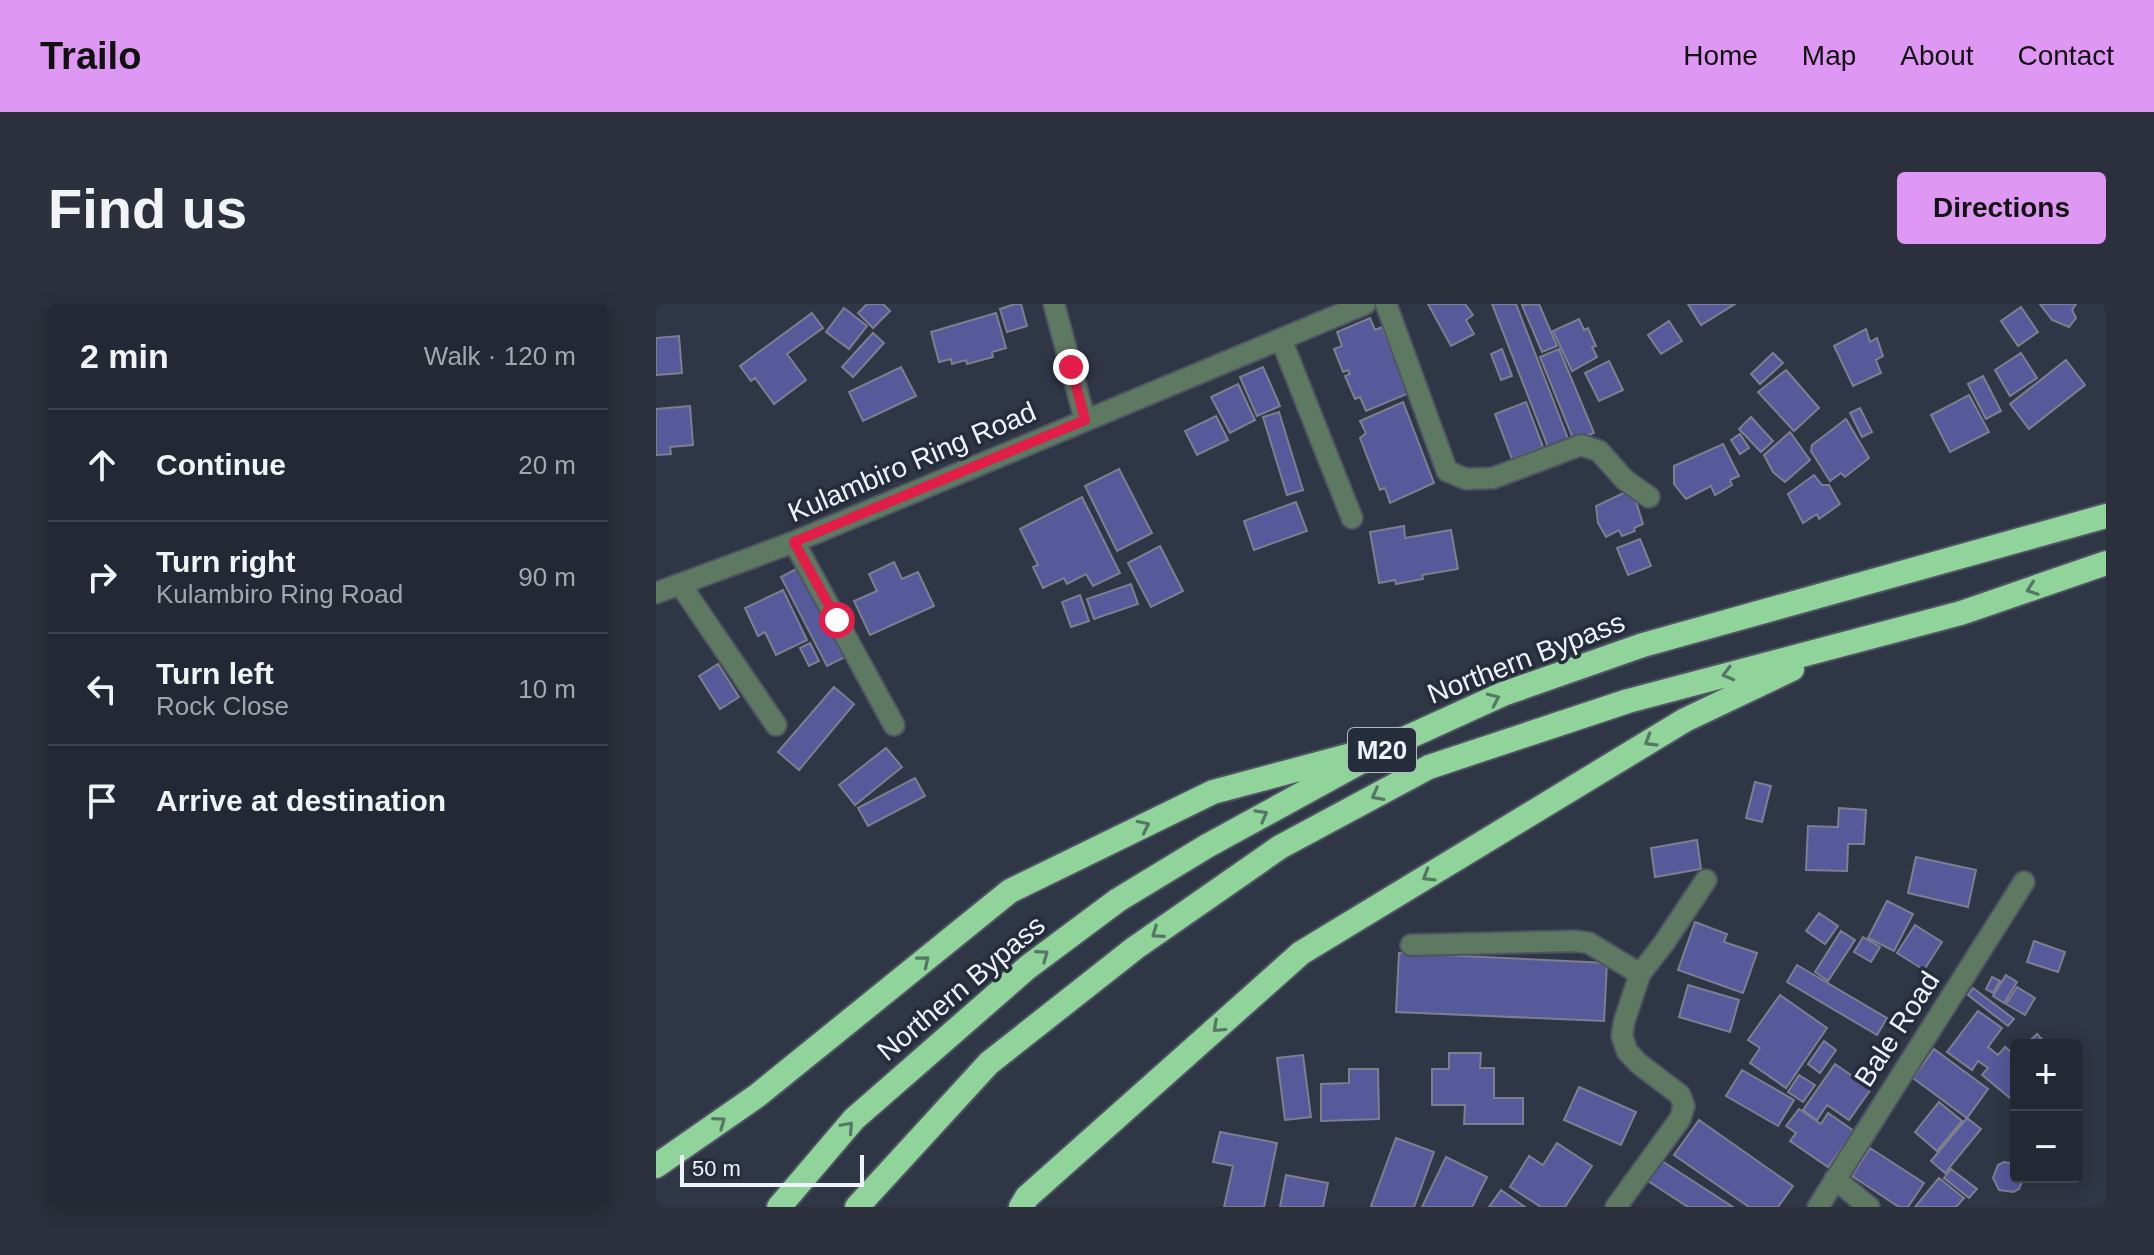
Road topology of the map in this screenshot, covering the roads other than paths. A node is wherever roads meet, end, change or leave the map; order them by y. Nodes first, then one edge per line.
1 (1054, 304) edge
2 (1365, 304) edge
3 (1386, 304) edge
4 (1281, 339) junction
5 (1085, 420) junction
6 (1649, 497) dead end
7 (2106, 516) edge
8 (1352, 518) dead end
9 (794, 542) junction
10 (2106, 563) edge
11 (680, 584) junction
12 (656, 593) edge
13 (1845, 643) junction
14 (776, 725) dead end
15 (894, 725) dead end
16 (1393, 744) junction
17 (1706, 880) dead end
18 (2024, 882) dead end
19 (1411, 945) dead end
20 (1640, 974) junction
21 (656, 1166) edge
22 (1835, 1179) junction
23 (779, 1207) edge
24 (857, 1207) edge
25 (1021, 1207) edge
26 (1616, 1207) edge
27 (1818, 1207) edge
28 (1869, 1207) edge

1 - 5 street
2 - 4 street, Kulambiro Ring Road
3 - 6 street
4 - 5 street, Kulambiro Ring Road
4 - 8 street
5 - 9 street, Kulambiro Ring Road
16 -> 7 highway, Northern Bypass / M20
9 - 11 street, Kulambiro Ring Road
9 - 15 street
10 -> 13 highway, M20
11 - 12 street, Kulambiro Ring Road
11 - 14 street
13 -> 24 highway, M20
13 -> 25 highway
21 -> 16 highway
23 -> 16 highway, Northern Bypass / M20
17 - 20 street
18 - 22 street, Bale Road
19 - 20 street
20 - 26 street
22 - 27 street, Bale Road
22 - 28 street

